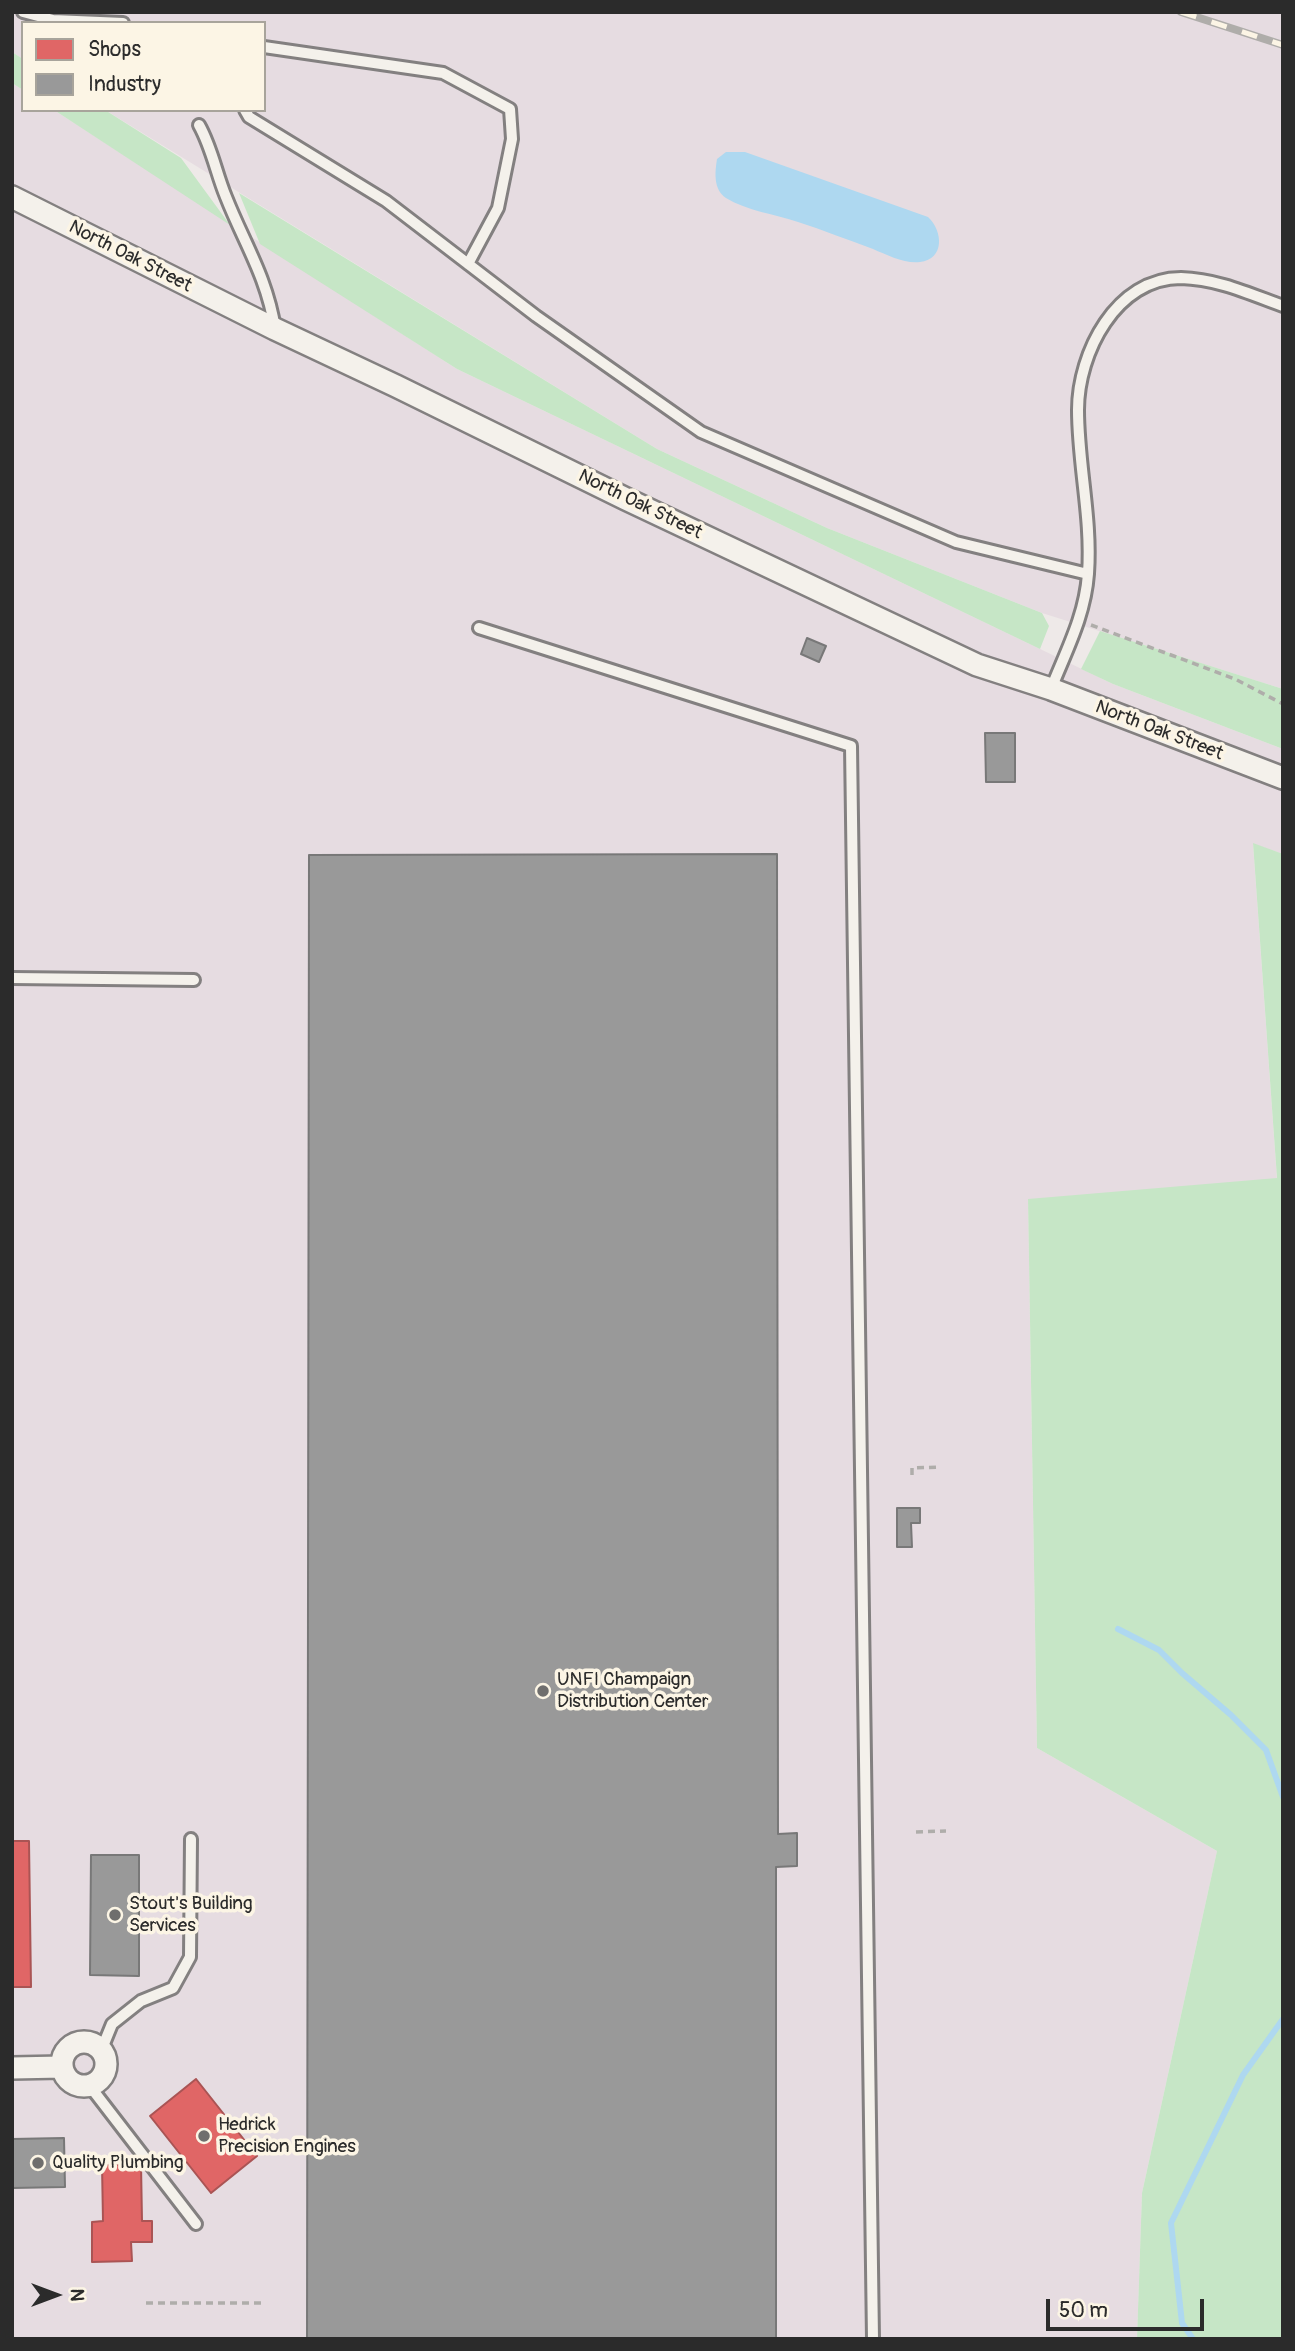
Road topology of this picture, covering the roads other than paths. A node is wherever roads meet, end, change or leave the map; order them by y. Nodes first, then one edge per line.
1 (23, 12) edge
2 (76, 21) edge
3 (266, 47) edge
4 (247, 112) edge
5 (199, 125) dead end
6 (12, 197) edge
7 (468, 264) junction
8 (1283, 306) edge
9 (275, 329) junction
10 (1088, 574) junction
11 (479, 628) dead end
12 (1051, 689) junction
13 (1283, 778) edge
14 (12, 978) edge
15 (194, 980) dead end
16 (191, 1839) dead end
17 (101, 2050) junction
18 (62, 2067) junction
19 (12, 2068) edge
20 (89, 2085) junction
21 (195, 2224) dead end
22 (873, 2339) edge

1 - 2 lane
3 - 7 lane
4 - 7 lane
5 - 9 lane
6 - 9 street, North Oak Street
7 - 10 lane
8 - 10 lane
9 - 12 street, North Oak Street
10 - 12 lane
11 - 22 lane
12 - 13 street, North Oak Street
14 - 15 lane
16 - 17 lane
17 - 18 street
17 - 20 street
18 - 19 street
18 - 20 street
20 - 21 lane

